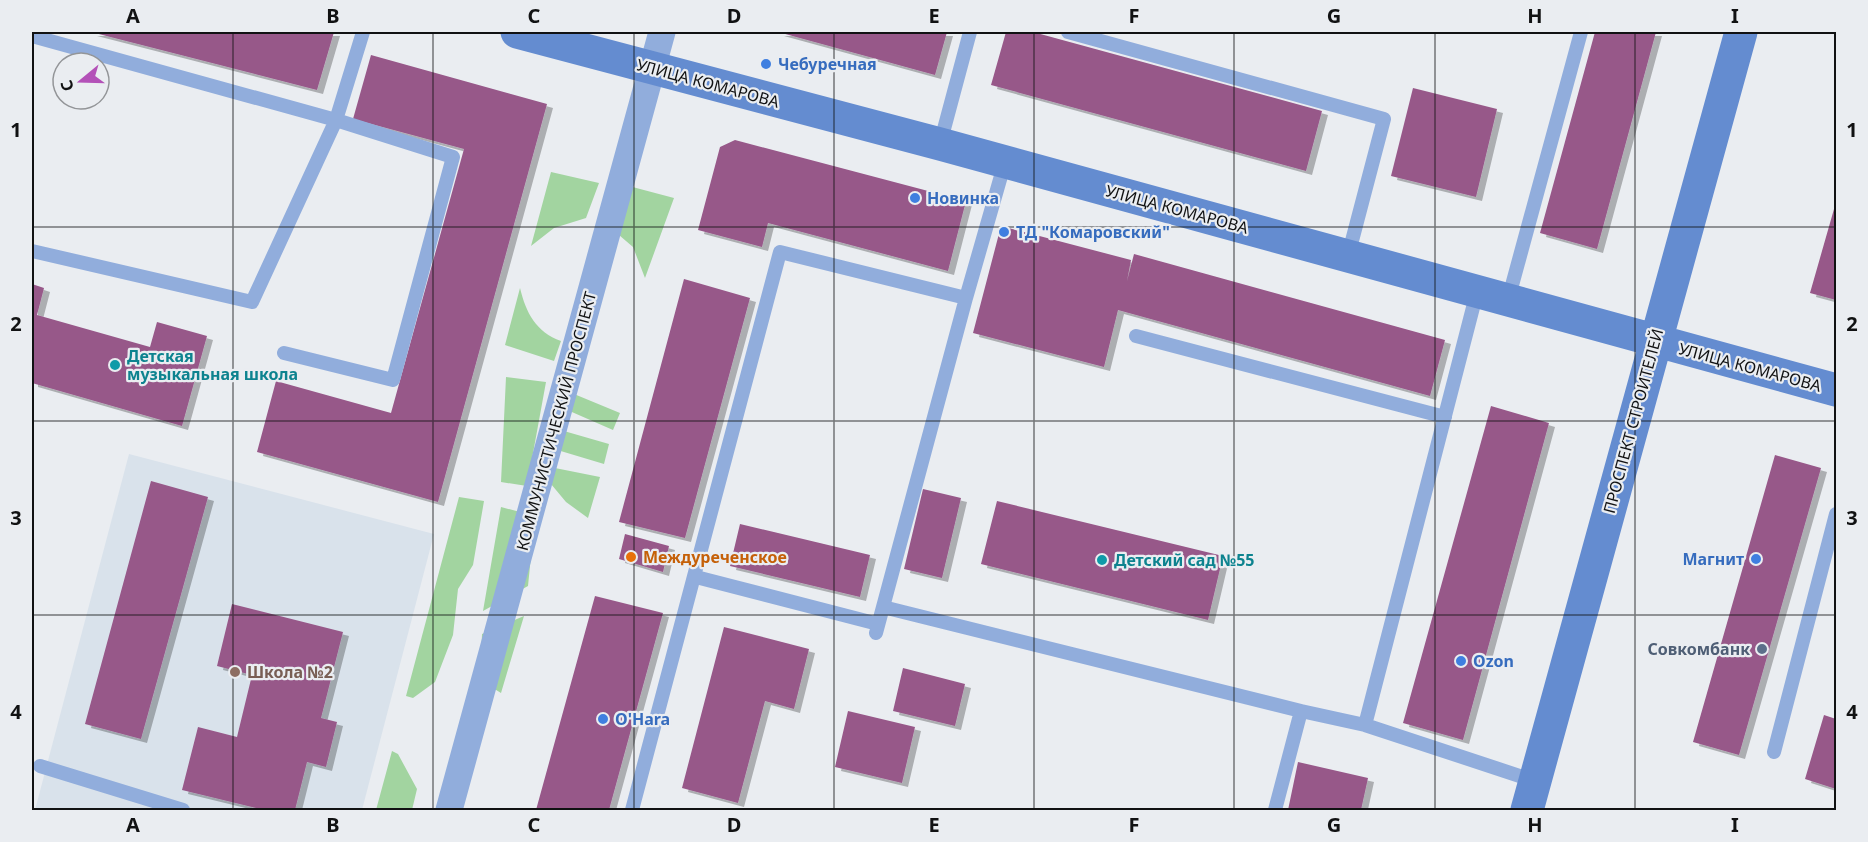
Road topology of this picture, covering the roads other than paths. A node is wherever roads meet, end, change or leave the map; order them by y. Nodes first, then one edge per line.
1 (363, 32) edge
2 (518, 32) edge
3 (662, 32) edge
4 (970, 32) edge
5 (1068, 32) edge
6 (1581, 32) edge
7 (1741, 32) edge
8 (32, 36) edge
9 (652, 68) junction
10 (336, 120) junction
11 (940, 144) junction
12 (1005, 162) junction
13 (32, 251) edge
14 (1348, 256) junction
15 (1477, 292) junction
16 (966, 298) junction
17 (1508, 300) junction
18 (1136, 336) dead end
19 (1655, 341) junction
20 (284, 353) dead end
21 (1836, 390) edge
22 (1445, 417) junction
23 (1836, 514) edge
24 (696, 577) junction
25 (883, 608) junction
26 (1301, 711) junction
27 (1365, 725) junction
28 (1774, 752) dead end
29 (40, 766) dead end
30 (1531, 796) edge
31 (183, 810) edge
32 (449, 810) edge
33 (632, 810) edge
34 (1275, 810) edge

1 - 10 lane
2 - 9 street, УЛИЦА КОМАРОВА
3 - 9 street, КОММУНИСТИЧЕСКИЙ ПРОСПЕКТ
4 - 11 lane
5 - 14 lane
6 - 17 lane
7 - 19 street, ПРОСПЕКТ СТРОИТЕЛЕЙ
8 - 10 lane
9 - 11 street, УЛИЦА КОМАРОВА
9 - 32 street, КОММУНИСТИЧЕСКИЙ ПРОСПЕКТ
10 - 13 lane
10 - 20 lane
11 - 12 street, УЛИЦА КОМАРОВА
12 - 14 street, УЛИЦА КОМАРОВА
12 - 16 lane
14 - 15 street, УЛИЦА КОМАРОВА
15 - 17 street, УЛИЦА КОМАРОВА
15 - 22 lane
16 - 24 lane
16 - 25 lane
17 - 19 street, УЛИЦА КОМАРОВА
18 - 22 lane
19 - 21 street, УЛИЦА КОМАРОВА
19 - 30 street, ПРОСПЕКТ СТРОИТЕЛЕЙ
22 - 27 lane
23 - 28 lane
24 - 25 lane
24 - 33 lane
25 - 26 lane
26 - 27 lane
26 - 34 lane
27 - 30 lane
29 - 31 lane

